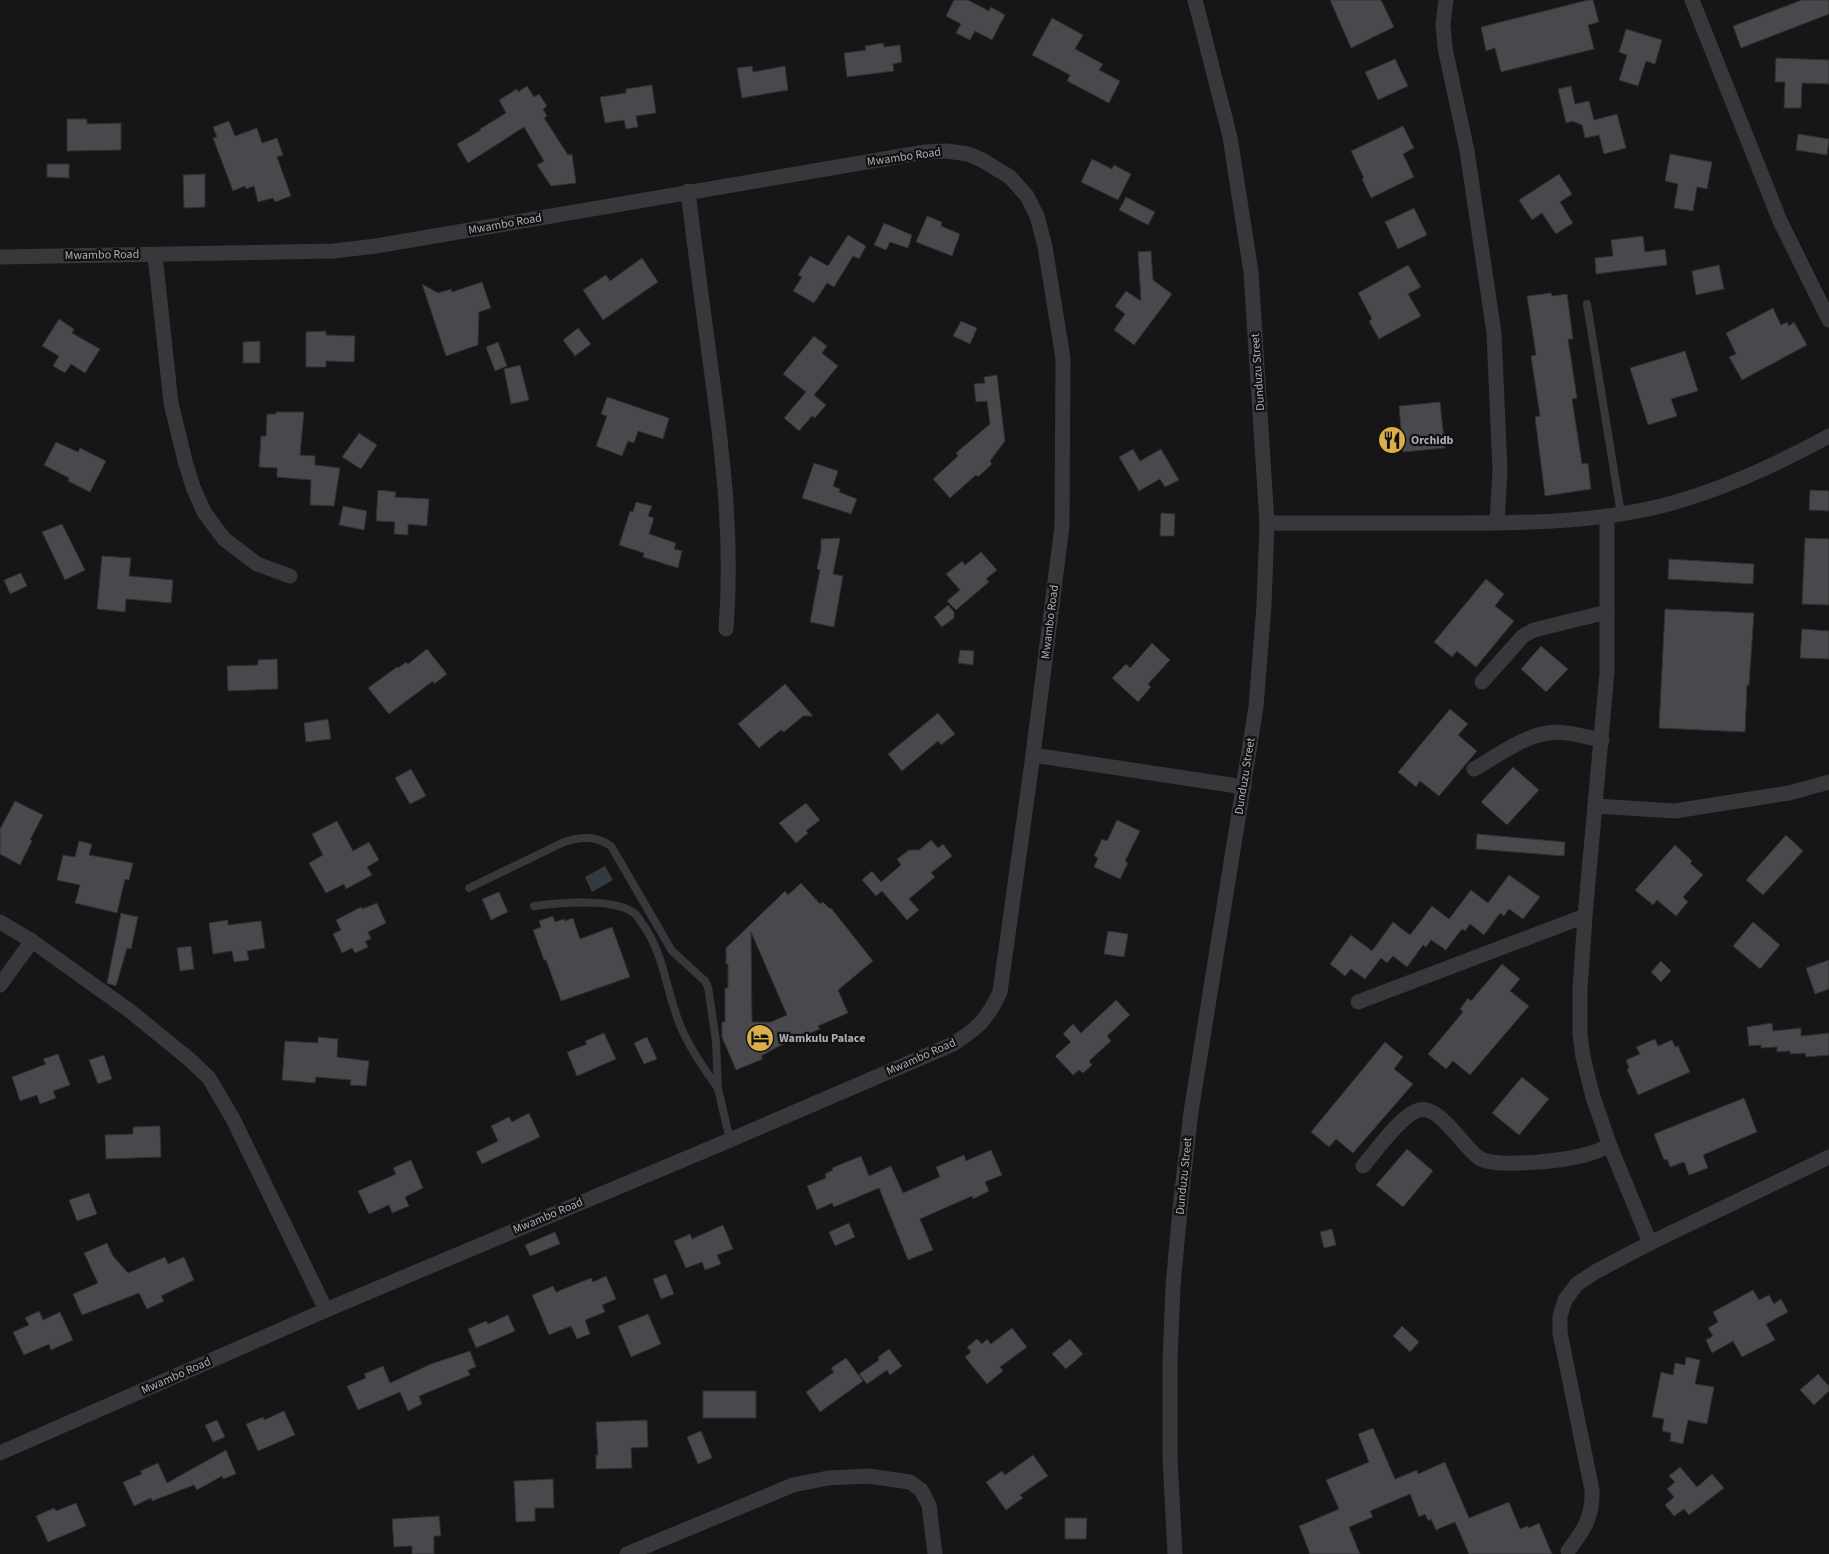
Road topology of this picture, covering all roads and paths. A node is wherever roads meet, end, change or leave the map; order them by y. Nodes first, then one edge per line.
1 (1195, 0) edge
2 (1446, 0) edge
3 (1692, 0) edge
4 (688, 191) junction
5 (155, 255) junction
6 (0, 257) edge
7 (1588, 304) dead end
8 (1829, 320) edge
9 (1829, 436) edge
10 (1614, 515) junction
11 (1267, 523) junction
12 (1497, 523) junction
13 (290, 576) dead end
14 (1607, 612) junction
15 (726, 629) dead end
16 (1482, 682) dead end
17 (1602, 740) junction
18 (1033, 755) junction
19 (1474, 769) dead end
20 (1829, 782) edge
21 (1244, 787) junction
22 (1596, 806) junction
23 (469, 888) dead end
24 (534, 906) dead end
25 (1585, 916) junction
26 (0, 922) edge
27 (32, 941) junction
28 (0, 985) edge
29 (1358, 1002) dead end
30 (718, 1088) junction
31 (730, 1140) junction
32 (1610, 1146) junction
33 (1829, 1157) edge
34 (1363, 1166) dead end
35 (1650, 1243) junction
36 (326, 1310) junction
37 (0, 1453) edge
38 (1568, 1551) dead end
39 (627, 1554) edge
40 (935, 1554) edge
41 (1175, 1554) edge

1 - 11 street, Dunduzu Street
2 - 12 street
3 - 8 street
4 - 5 street, Mwambo Road
4 - 15 street
4 - 18 street, Mwambo Road
5 - 6 street, Mwambo Road
5 - 13 street
7 - 10 lane
9 - 10 street
10 - 12 street
10 - 14 street
11 - 12 street
11 - 21 street, Dunduzu Street
14 - 16 street
14 - 17 street
17 - 19 street
17 - 22 street
18 - 21 street
18 - 31 street, Mwambo Road
20 - 22 street
21 - 41 street, Dunduzu Street
22 - 25 street
23 - 30 lane
24 - 30 lane
25 - 29 street
25 - 32 street
26 - 27 street
27 - 28 street
27 - 36 street
30 - 31 lane
31 - 36 street, Mwambo Road
32 - 34 street
32 - 35 street
33 - 35 street
35 - 38 street
36 - 37 street, Mwambo Road
39 - 40 street

